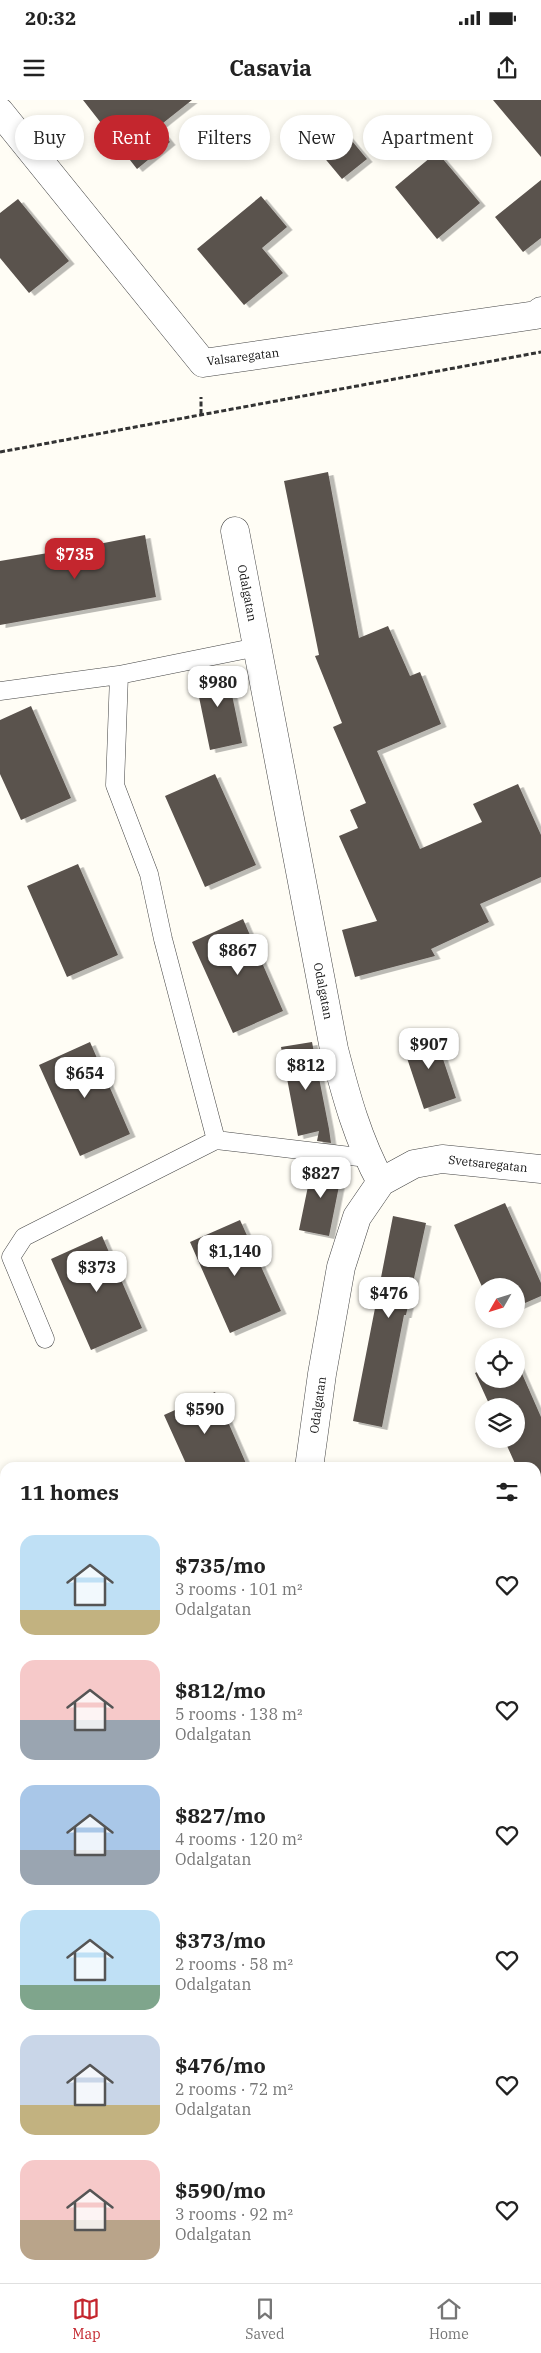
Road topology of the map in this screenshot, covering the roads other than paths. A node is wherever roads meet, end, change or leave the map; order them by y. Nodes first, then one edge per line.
1 (0, 112) edge
2 (541, 311) edge
3 (235, 531) dead end
4 (257, 646) junction
5 (118, 675) junction
6 (0, 691) edge
7 (216, 1140) junction
8 (367, 1158) junction
9 (541, 1169) edge
10 (381, 1182) junction
11 (45, 1338) dead end
12 (310, 1462) edge

1 - 2 street, Valsaregatan
3 - 4 street, Odalgatan
4 - 5 lane
4 - 8 street, Odalgatan
5 - 6 lane
5 - 7 lane
7 - 8 lane
7 - 11 lane
8 - 10 street, Odalgatan
9 - 10 street, Svetsaregatan
10 - 12 street, Odalgatan

